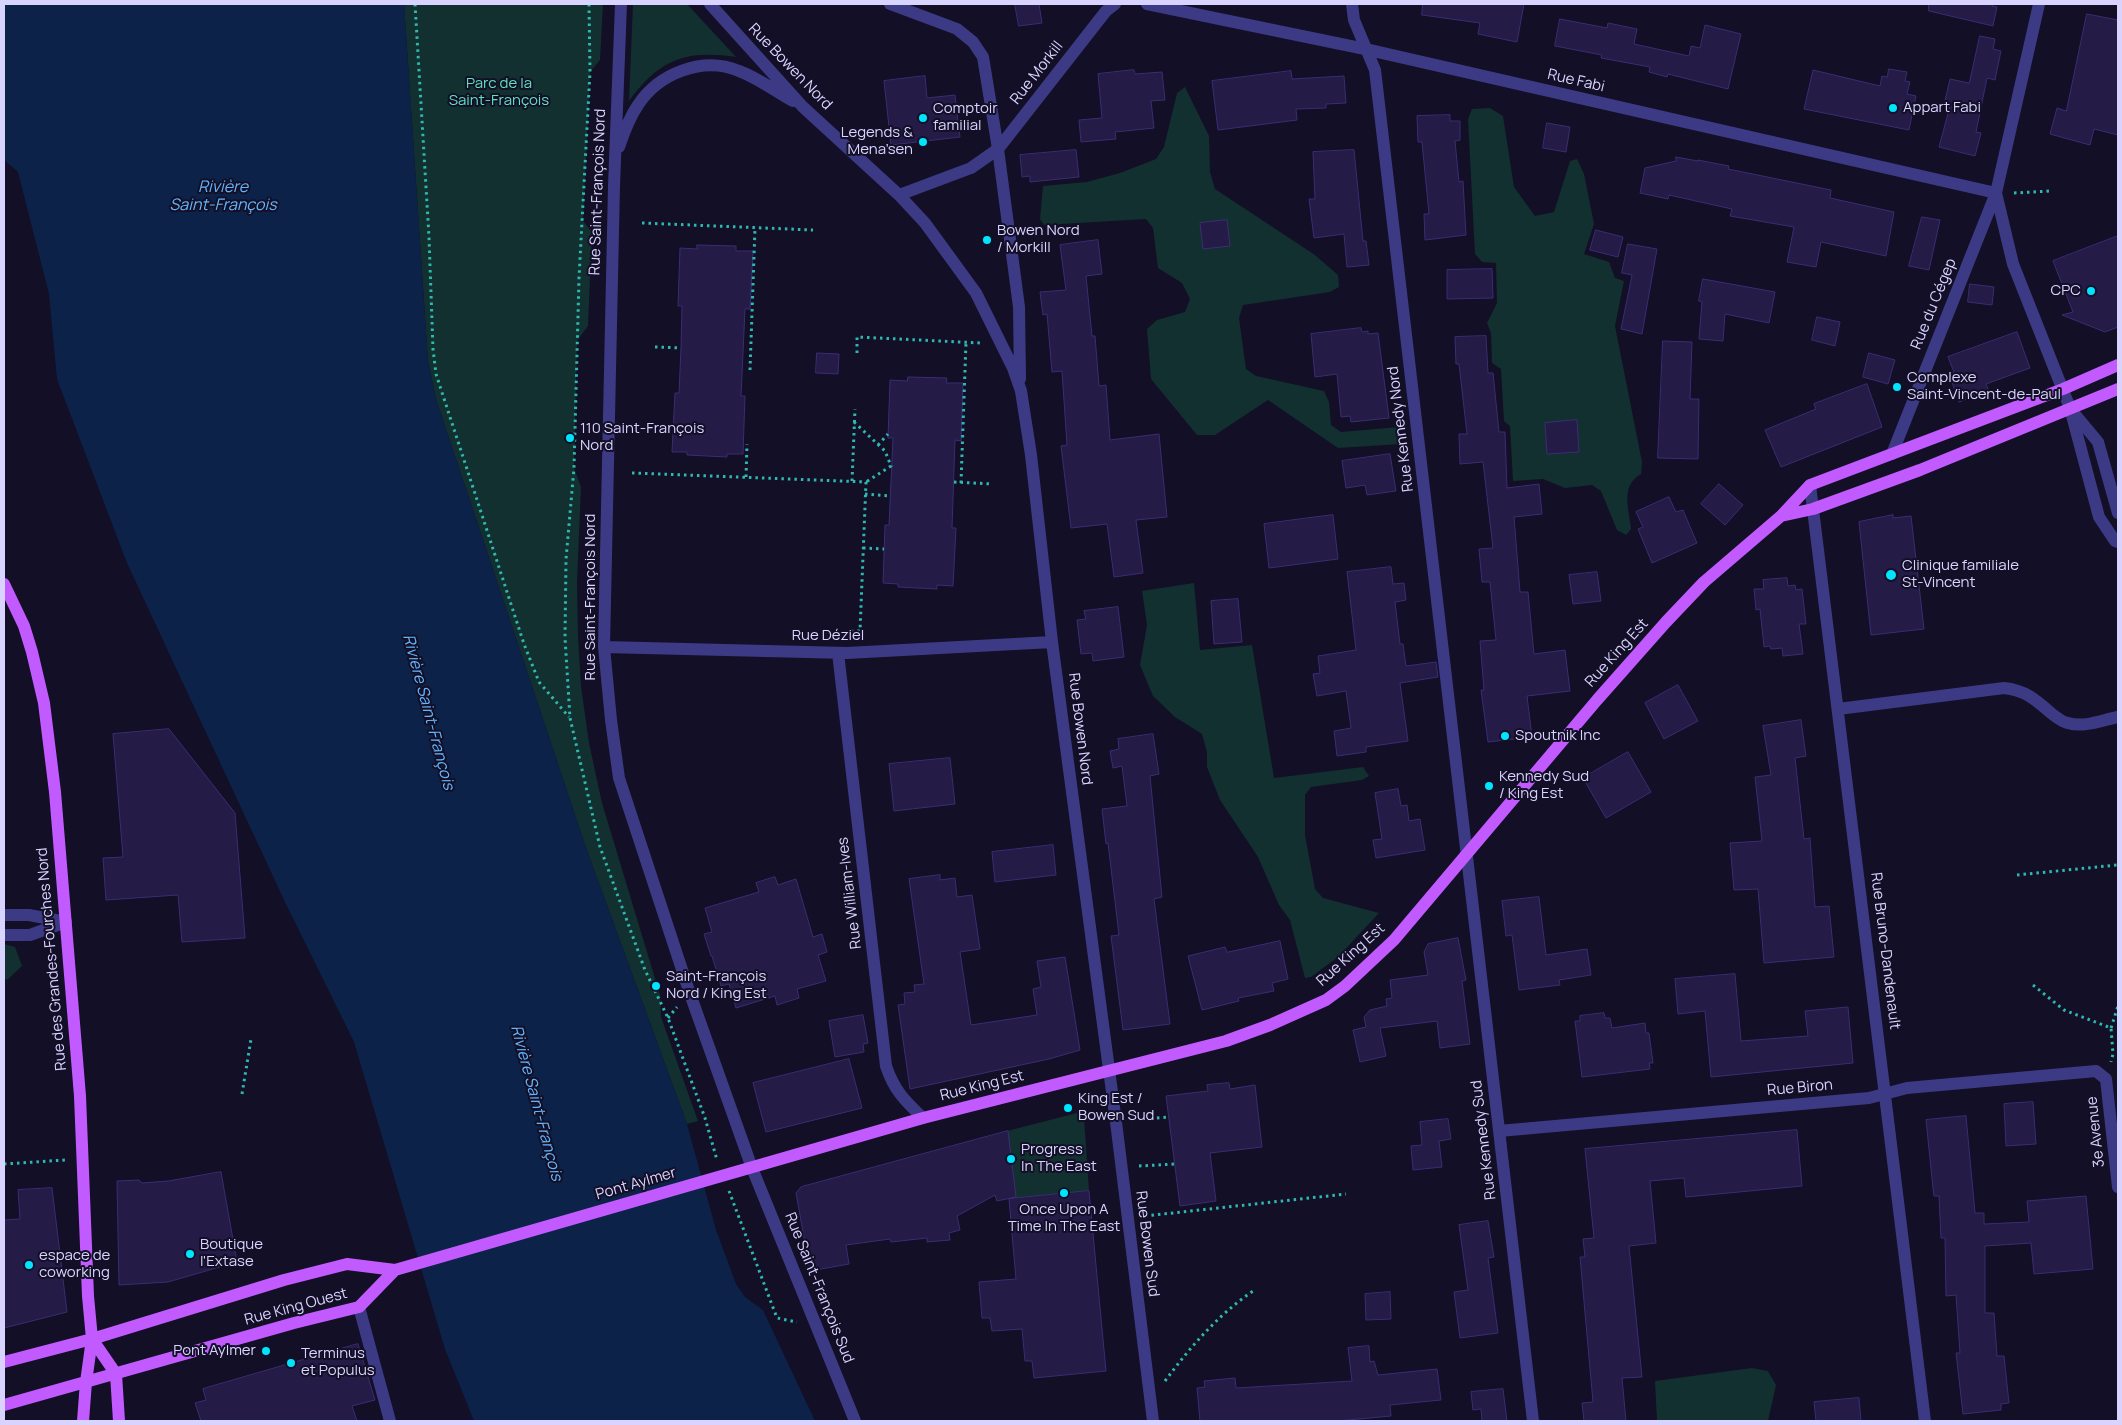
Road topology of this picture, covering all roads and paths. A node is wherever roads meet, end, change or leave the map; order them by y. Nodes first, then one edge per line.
1 (415, 4) edge
2 (589, 4) edge
3 (621, 4) edge
4 (710, 4) edge
5 (890, 4) edge
6 (1115, 4) edge
7 (1147, 4) edge
8 (1352, 4) edge
9 (2039, 4) edge
10 (1365, 49) junction
11 (804, 107) junction
12 (998, 149) junction
13 (615, 158) junction
14 (2051, 191) dead end
15 (1996, 193) junction
16 (899, 195) junction
17 (642, 223) dead end
18 (756, 228) junction
19 (813, 230) dead end
20 (966, 342) junction
21 (1002, 344) junction
22 (655, 347) dead end
23 (681, 348) dead end
24 (857, 353) dead end
25 (2118, 365) edge
26 (750, 370) dead end
27 (2063, 389) junction
28 (2118, 390) edge
29 (1020, 391) junction
30 (2070, 408) junction
31 (854, 409) dead end
32 (854, 422) junction
33 (888, 434) dead end
34 (747, 444) dead end
35 (878, 445) junction
36 (1892, 454) junction
37 (632, 472) dead end
38 (746, 477) junction
39 (852, 481) junction
40 (866, 482) junction
41 (954, 482) dead end
42 (961, 483) junction
43 (992, 484) dead end
44 (1810, 485) junction
45 (865, 494) junction
46 (890, 496) dead end
47 (1813, 509) junction
48 (2118, 513) edge
49 (1781, 516) junction
50 (2118, 542) edge
51 (863, 548) junction
52 (884, 549) dead end
53 (4, 584) edge
54 (848, 631) dead end
55 (1052, 642) junction
56 (604, 647) junction
57 (838, 653) junction
58 (1838, 709) junction
59 (2118, 717) edge
60 (570, 718) junction
61 (1467, 855) junction
62 (2117, 865) dead end
63 (2017, 875) dead end
64 (4, 915) edge
65 (66, 922) junction
66 (4, 935) edge
67 (2033, 985) dead end
68 (2118, 1006) edge
69 (668, 1018) dead end
70 (2111, 1028) junction
71 (250, 1039) dead end
72 (1109, 1072) junction
73 (2104, 1077) junction
74 (1886, 1093) junction
75 (242, 1094) dead end
76 (1169, 1117) dead end
77 (923, 1118) junction
78 (1116, 1122) junction
79 (1499, 1131) junction
80 (83, 1158) junction
81 (4, 1164) edge
82 (1174, 1164) dead end
83 (752, 1168) junction
84 (1121, 1168) junction
85 (2118, 1186) edge
86 (1346, 1194) dead end
87 (1127, 1218) junction
88 (395, 1270) junction
89 (1254, 1291) dead end
90 (359, 1307) junction
91 (92, 1339) junction
92 (4, 1362) edge
93 (116, 1374) junction
94 (86, 1382) junction
95 (1150, 1401) junction
96 (4, 1405) edge
97 (83, 1421) edge
98 (119, 1421) edge
99 (390, 1421) edge
100 (855, 1421) edge
101 (1153, 1421) edge
102 (1533, 1421) edge
103 (1925, 1421) edge

1 - 60 path
2 - 60 path
3 - 13 street, Rue Saint-François Nord
4 - 11 street, Rue Bowen Nord
5 - 12 street, Rue Bowen Nord
6 - 12 street, Rue Morkill
7 - 10 street, Rue Fabi
8 - 10 street, Rue Kennedy Nord
9 - 15 street, Rue du Cégep
10 - 15 street, Rue Fabi
10 - 61 street, Rue Kennedy Nord
11 - 13 street
11 - 16 street, Rue Bowen Nord
12 - 16 street, Rue Morkill
12 - 29 street, Rue Bowen Nord
13 - 56 street, Rue Saint-François Nord
14 - 15 path
15 - 27 street, Rue du Cégep
15 - 36 street, Rue du Cégep
16 - 21 street, Rue Bowen Nord
17 - 18 path
18 - 19 path
18 - 26 path
20 - 21 path
20 - 24 path
20 - 42 path
21 - 29 street, Rue Bowen Nord
22 - 23 path
25 - 27 main road, Rue King Est
27 - 30 street, Rue du Cégep
27 - 36 main road, Rue King Est
28 - 30 main road, Rue King Est
29 - 55 street, Rue Bowen Nord
30 - 47 main road, Rue King Est
30 - 48 street
30 - 50 street
31 - 32 path
32 - 35 path
32 - 39 path
33 - 35 path
34 - 38 path
35 - 40 path
36 - 44 main road, Rue King Est
37 - 38 path
38 - 39 path
39 - 40 path
40 - 45 path
41 - 42 path
42 - 43 path
44 - 47 street, Rue Bruno-Dandenault
44 - 49 main road, Rue King Est
45 - 46 path
45 - 51 path
47 - 49 main road, Rue King Est
47 - 58 street, Rue Bruno-Dandenault
49 - 61 main road, Rue King Est
51 - 52 path
51 - 54 path
53 - 65 main road, Rue des Grandes-Fourches Nord
55 - 57 street, Rue Déziel
55 - 72 street, Rue Bowen Nord
56 - 57 street, Rue Déziel
56 - 83 street, Rue Saint-François Nord
57 - 77 street, Rue William-Ives
58 - 59 street
58 - 74 street, Rue Bruno-Dandenault
60 - 69 path
61 - 72 main road, Rue King Est
61 - 79 street, Rue Kennedy Sud
62 - 63 path
64 - 65 street
65 - 66 street
65 - 80 main road, Rue des Grandes-Fourches Nord
67 - 70 path
68 - 70 path
70 - 73 path
71 - 75 path
72 - 77 main road, Rue King Est
72 - 78 street, Rue Bowen Sud
73 - 74 street, Rue Biron
73 - 85 street, 3e Avenue
74 - 79 street, Rue Biron
74 - 103 street, Rue Bruno-Dandenault
76 - 78 path
77 - 83 main road, Rue King Est
78 - 84 street, Rue Bowen Sud
79 - 102 street, Rue Kennedy Sud
80 - 81 path
80 - 91 main road, Rue des Grandes-Fourches Nord
82 - 84 path
83 - 88 main road, Pont Aylmer
83 - 100 street, Rue Saint-François Sud
84 - 87 street, Rue Bowen Sud
86 - 87 path
87 - 95 street, Rue Bowen Sud
88 - 90 main road, Rue King Ouest
88 - 91 main road, Rue King Ouest
89 - 95 path
90 - 93 main road, Rue King Ouest
90 - 99 street
91 - 92 main road, Rue King Ouest
91 - 93 main road
91 - 94 main road, Rue des Grandes-Fourches Nord
93 - 94 main road, Rue King Ouest
93 - 98 main road
94 - 96 main road, Rue King Ouest
94 - 97 main road, Rue des Grandes-Fourches Nord
95 - 101 street, Rue Bowen Sud

